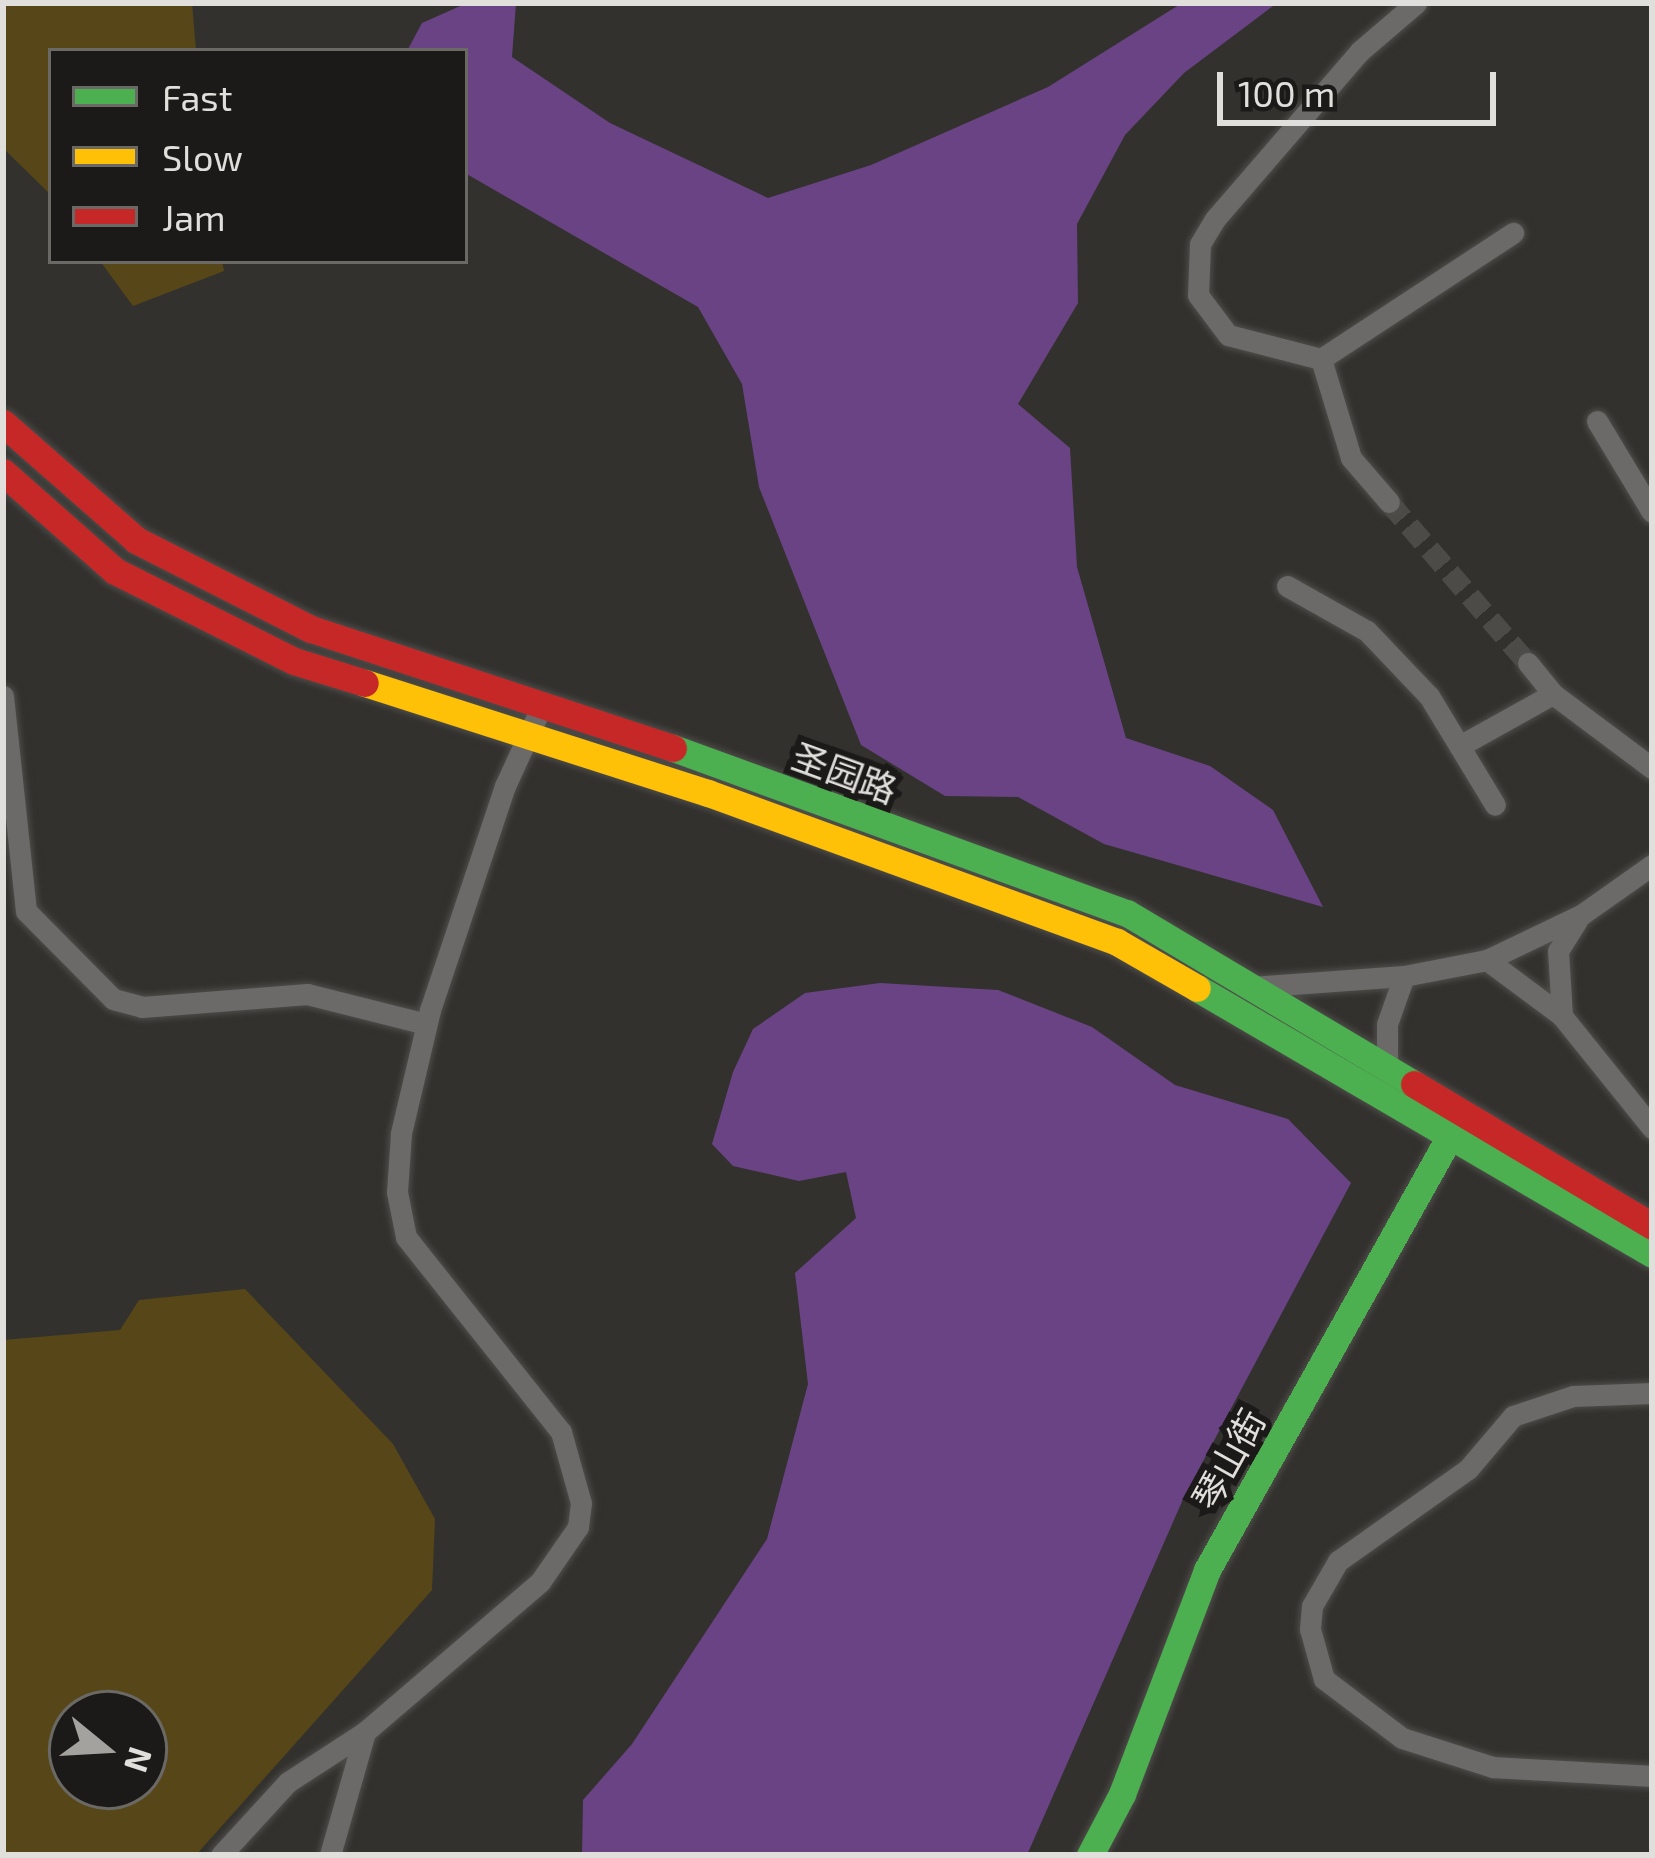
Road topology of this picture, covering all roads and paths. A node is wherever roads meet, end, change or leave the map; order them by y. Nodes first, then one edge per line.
1 (1416, 3) edge
2 (1513, 233) dead end
3 (1321, 358) junction
4 (1597, 421) dead end
5 (3, 423) edge
6 (3, 472) edge
7 (1388, 502) tunnel mouth
8 (1652, 512) edge
9 (1286, 586) dead end
10 (1528, 663) tunnel mouth
11 (1552, 694) junction
12 (3, 696) edge
13 (542, 705) junction
14 (530, 736) junction
15 (1463, 744) junction
16 (1649, 758) edge
17 (1495, 806) dead end
18 (1652, 865) edge
19 (1581, 915) junction
20 (1487, 960) junction
21 (1404, 976) junction
22 (1251, 988) junction
23 (1562, 1016) junction
24 (426, 1024) junction
25 (1387, 1069) junction
26 (1462, 1114) junction
27 (1652, 1128) edge
28 (1448, 1141) junction
29 (1652, 1226) edge
30 (1652, 1254) edge
31 (1652, 1393) edge
32 (365, 1732) junction
33 (1652, 1776) edge
34 (221, 1855) edge
35 (330, 1855) edge
36 (1090, 1855) edge

1 - 3 street
2 - 3 street
3 - 7 street
4 - 8 street
5 - 13 street, 圣园路
6 - 14 street, 圣园路
9 - 15 street
10 - 11 street
11 - 15 street
11 - 16 street
12 - 24 street
13 - 14 street
13 - 22 street, 圣园路
14 - 24 street
14 - 28 street, 圣园路
15 - 17 street
18 - 19 street
19 - 20 street
19 - 23 street
20 - 21 street
20 - 23 street
21 - 22 street
21 - 25 street
22 - 25 street, 圣园路
23 - 27 street
24 - 32 street
25 - 26 street, 圣园路
26 - 28 street, 琴山街
26 - 29 street, 圣园路
28 - 30 street, 圣园路
28 - 36 street, 琴山街
31 - 33 street
32 - 34 street
32 - 35 street

